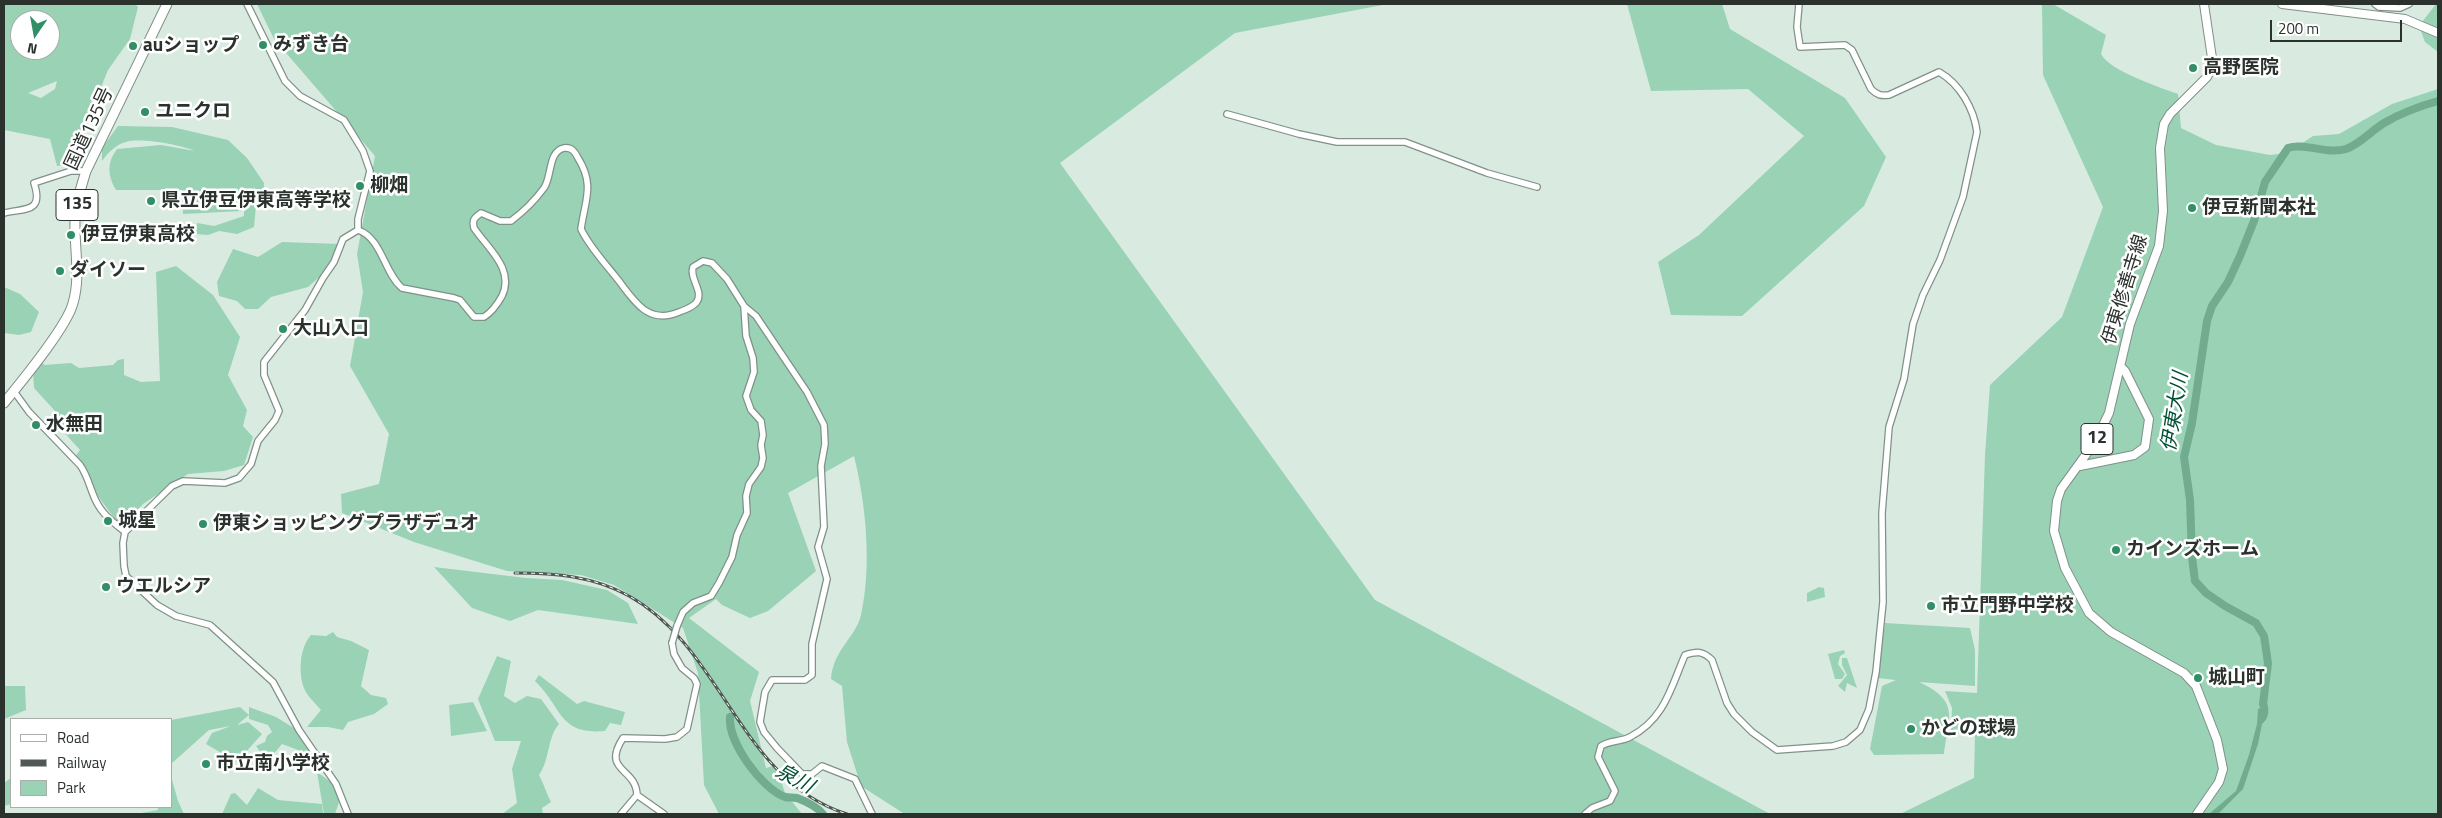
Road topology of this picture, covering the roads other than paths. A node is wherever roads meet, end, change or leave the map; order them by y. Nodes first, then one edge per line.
1 (167, 4) edge
2 (248, 4) edge
3 (1799, 4) edge
4 (2204, 4) edge
5 (2282, 4) edge
6 (2376, 4) edge
7 (2409, 4) edge
8 (2438, 33) edge
9 (1227, 114) dead end
10 (86, 171) junction
11 (1537, 187) dead end
12 (4, 213) edge
13 (358, 230) junction
14 (744, 306) junction
15 (2120, 366) junction
16 (13, 390) junction
17 (4, 403) edge
18 (2080, 466) junction
19 (125, 532) junction
20 (637, 795) junction
21 (348, 814) edge
22 (620, 814) edge
23 (664, 814) edge
24 (872, 814) edge
25 (1585, 814) edge
26 (2196, 814) edge

1 - 10 highway, 国道135号 / 135
2 - 13 street
3 - 25 street
4 - 15 main road, 伊東修善寺線 / 12
5 - 8 main road
6 - 7 street
9 - 11 street
10 - 12 street
10 - 16 highway, 国道135号 / 135
13 - 14 street
13 - 19 street
14 - 20 street, bridge
14 - 24 street
15 - 18 main road, 伊東修善寺線 / 12
15 - 18 main road, 伊東修善寺線 / 12
16 - 17 highway, 国道135号 / 135
16 - 19 street
18 - 26 main road, 伊東修善寺線 / 12
19 - 21 street
20 - 22 street
20 - 23 street

